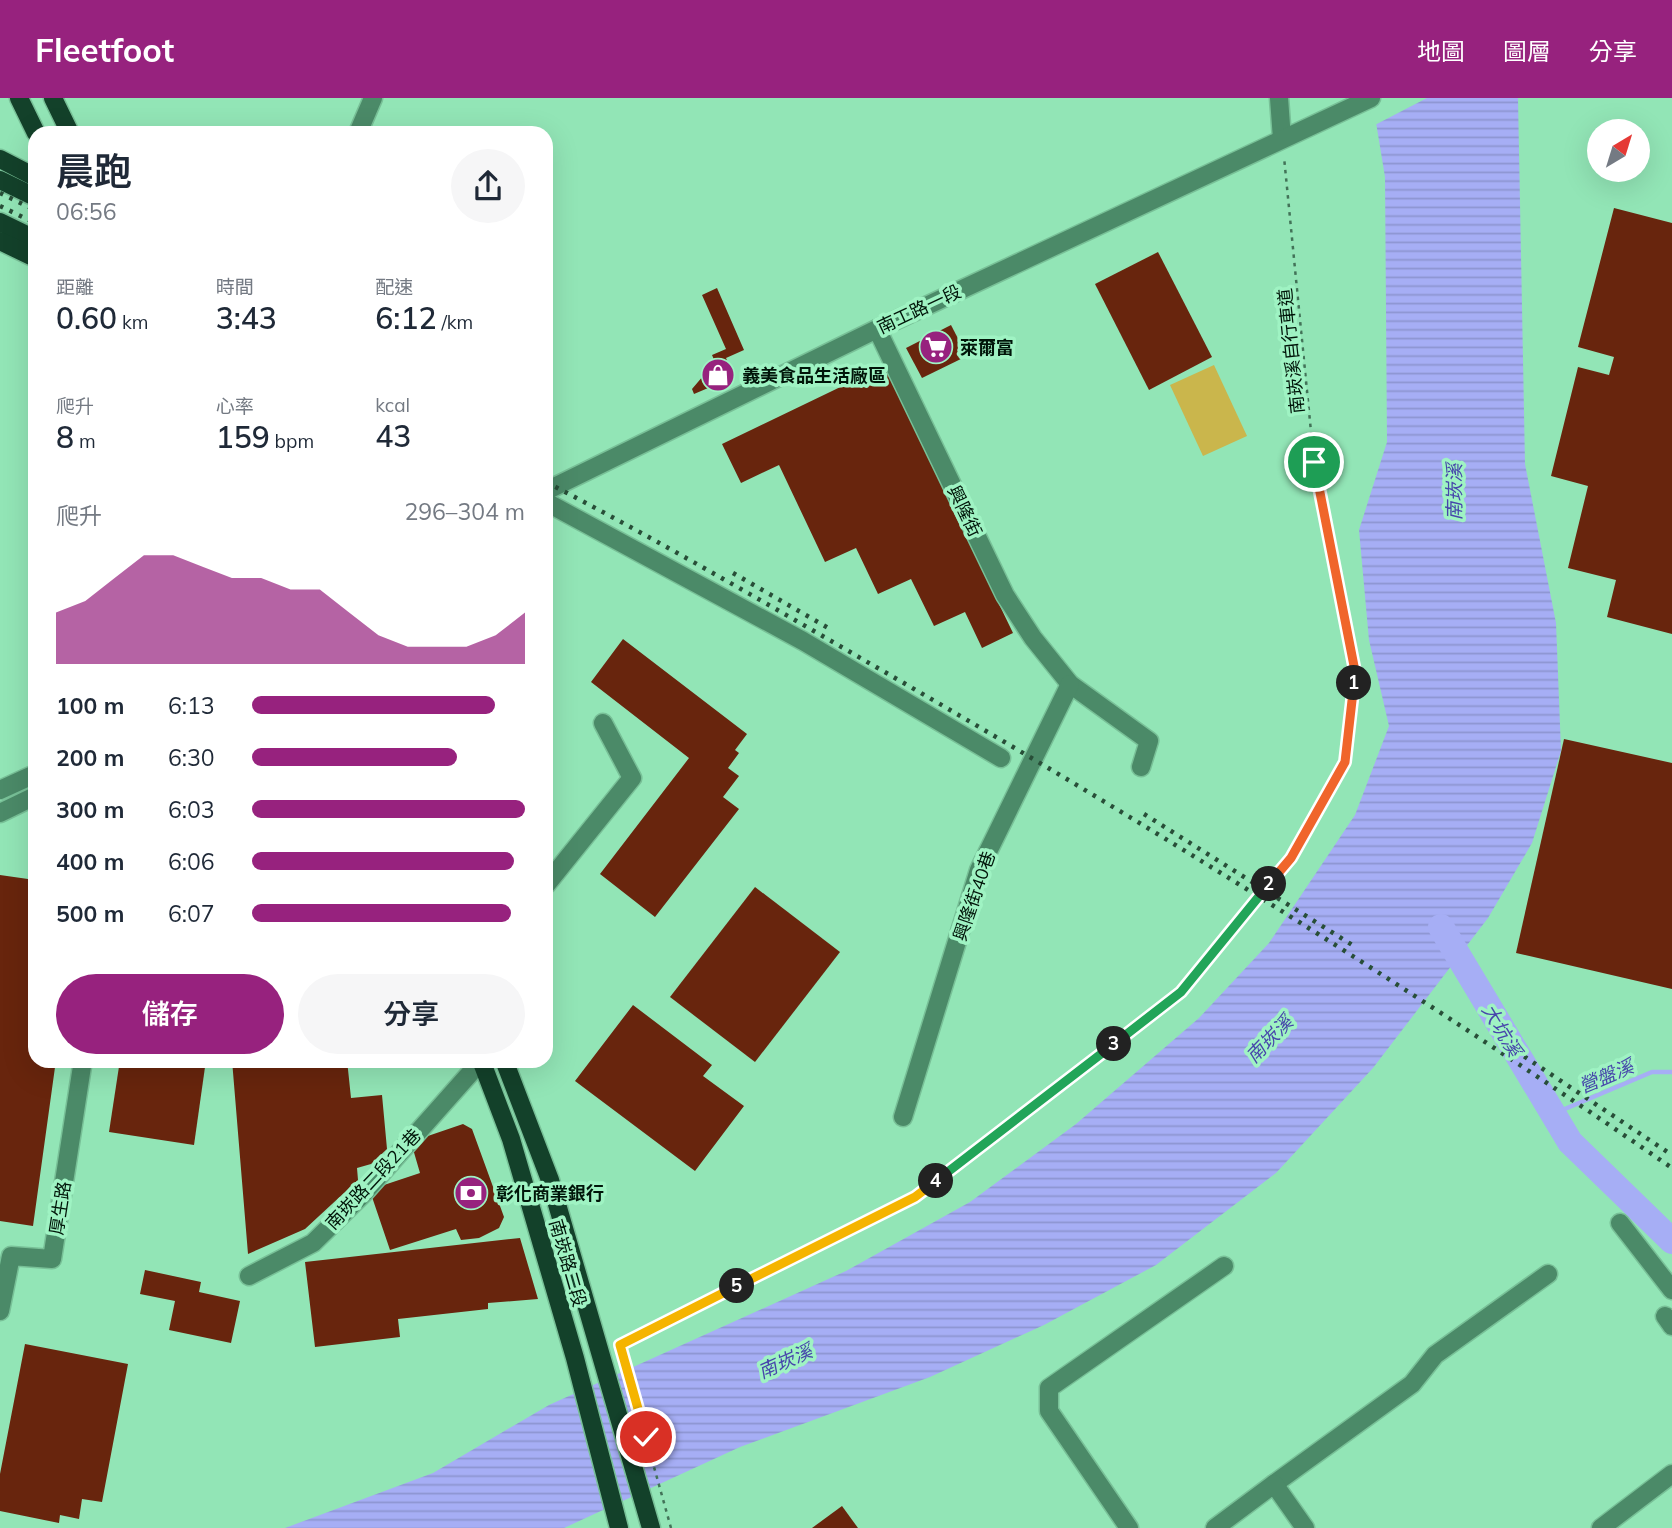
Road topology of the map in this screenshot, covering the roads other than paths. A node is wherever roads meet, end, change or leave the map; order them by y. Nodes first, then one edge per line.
1 (19, 98) edge
2 (53, 98) edge
3 (373, 98) edge
4 (1279, 98) edge
5 (1371, 98) edge
6 (33, 126) edge
7 (67, 126) edge
8 (361, 126) edge
9 (1289, 136) junction
10 (0, 159) edge
11 (28, 173) edge
12 (0, 180) edge
13 (28, 194) edge
14 (0, 222) edge
15 (28, 236) edge
16 (0, 241) edge
17 (28, 255) edge
18 (877, 329) junction
19 (553, 488) edge
20 (553, 506) edge
21 (1070, 684) junction
22 (603, 723) dead end
23 (1001, 758) dead end
24 (1141, 767) dead end
25 (28, 777) edge
26 (0, 790) edge
27 (28, 799) edge
28 (0, 813) edge
29 (553, 876) edge
30 (82, 1068) edge
31 (475, 1068) edge
32 (484, 1068) edge
33 (507, 1068) edge
34 (904, 1117) dead end
35 (1619, 1223) dead end
36 (1224, 1266) dead end
37 (1548, 1275) dead end
38 (249, 1276) dead end
39 (1672, 1290) edge
40 (0, 1311) edge
41 (1672, 1474) edge
42 (1274, 1484) junction
43 (619, 1526) edge
44 (651, 1528) edge
45 (1129, 1528) edge
46 (1215, 1528) edge
47 (1305, 1528) edge
48 (1601, 1528) edge

1 - 6 main road
2 - 7 main road
3 - 8 street
4 - 9 street
5 - 9 street, 南工路一段
9 - 18 street, 南工路一段
10 - 11 main road
12 - 13 main road
14 - 15 main road
16 - 17 main road
18 - 19 street, 南工路一段
18 - 21 street, 興隆街
20 - 23 street
21 - 24 street, 興隆街
21 - 34 street, 興隆街40巷
22 - 29 street
25 - 26 street
27 - 28 street
30 - 40 street, 厚生路
31 - 38 street, 南崁路二段21巷
32 - 43 main road, 南崁路二段
33 - 44 main road, 南崁路二段
35 - 39 street
36 - 45 street
37 - 42 street
41 - 48 street
42 - 46 street
42 - 47 street

